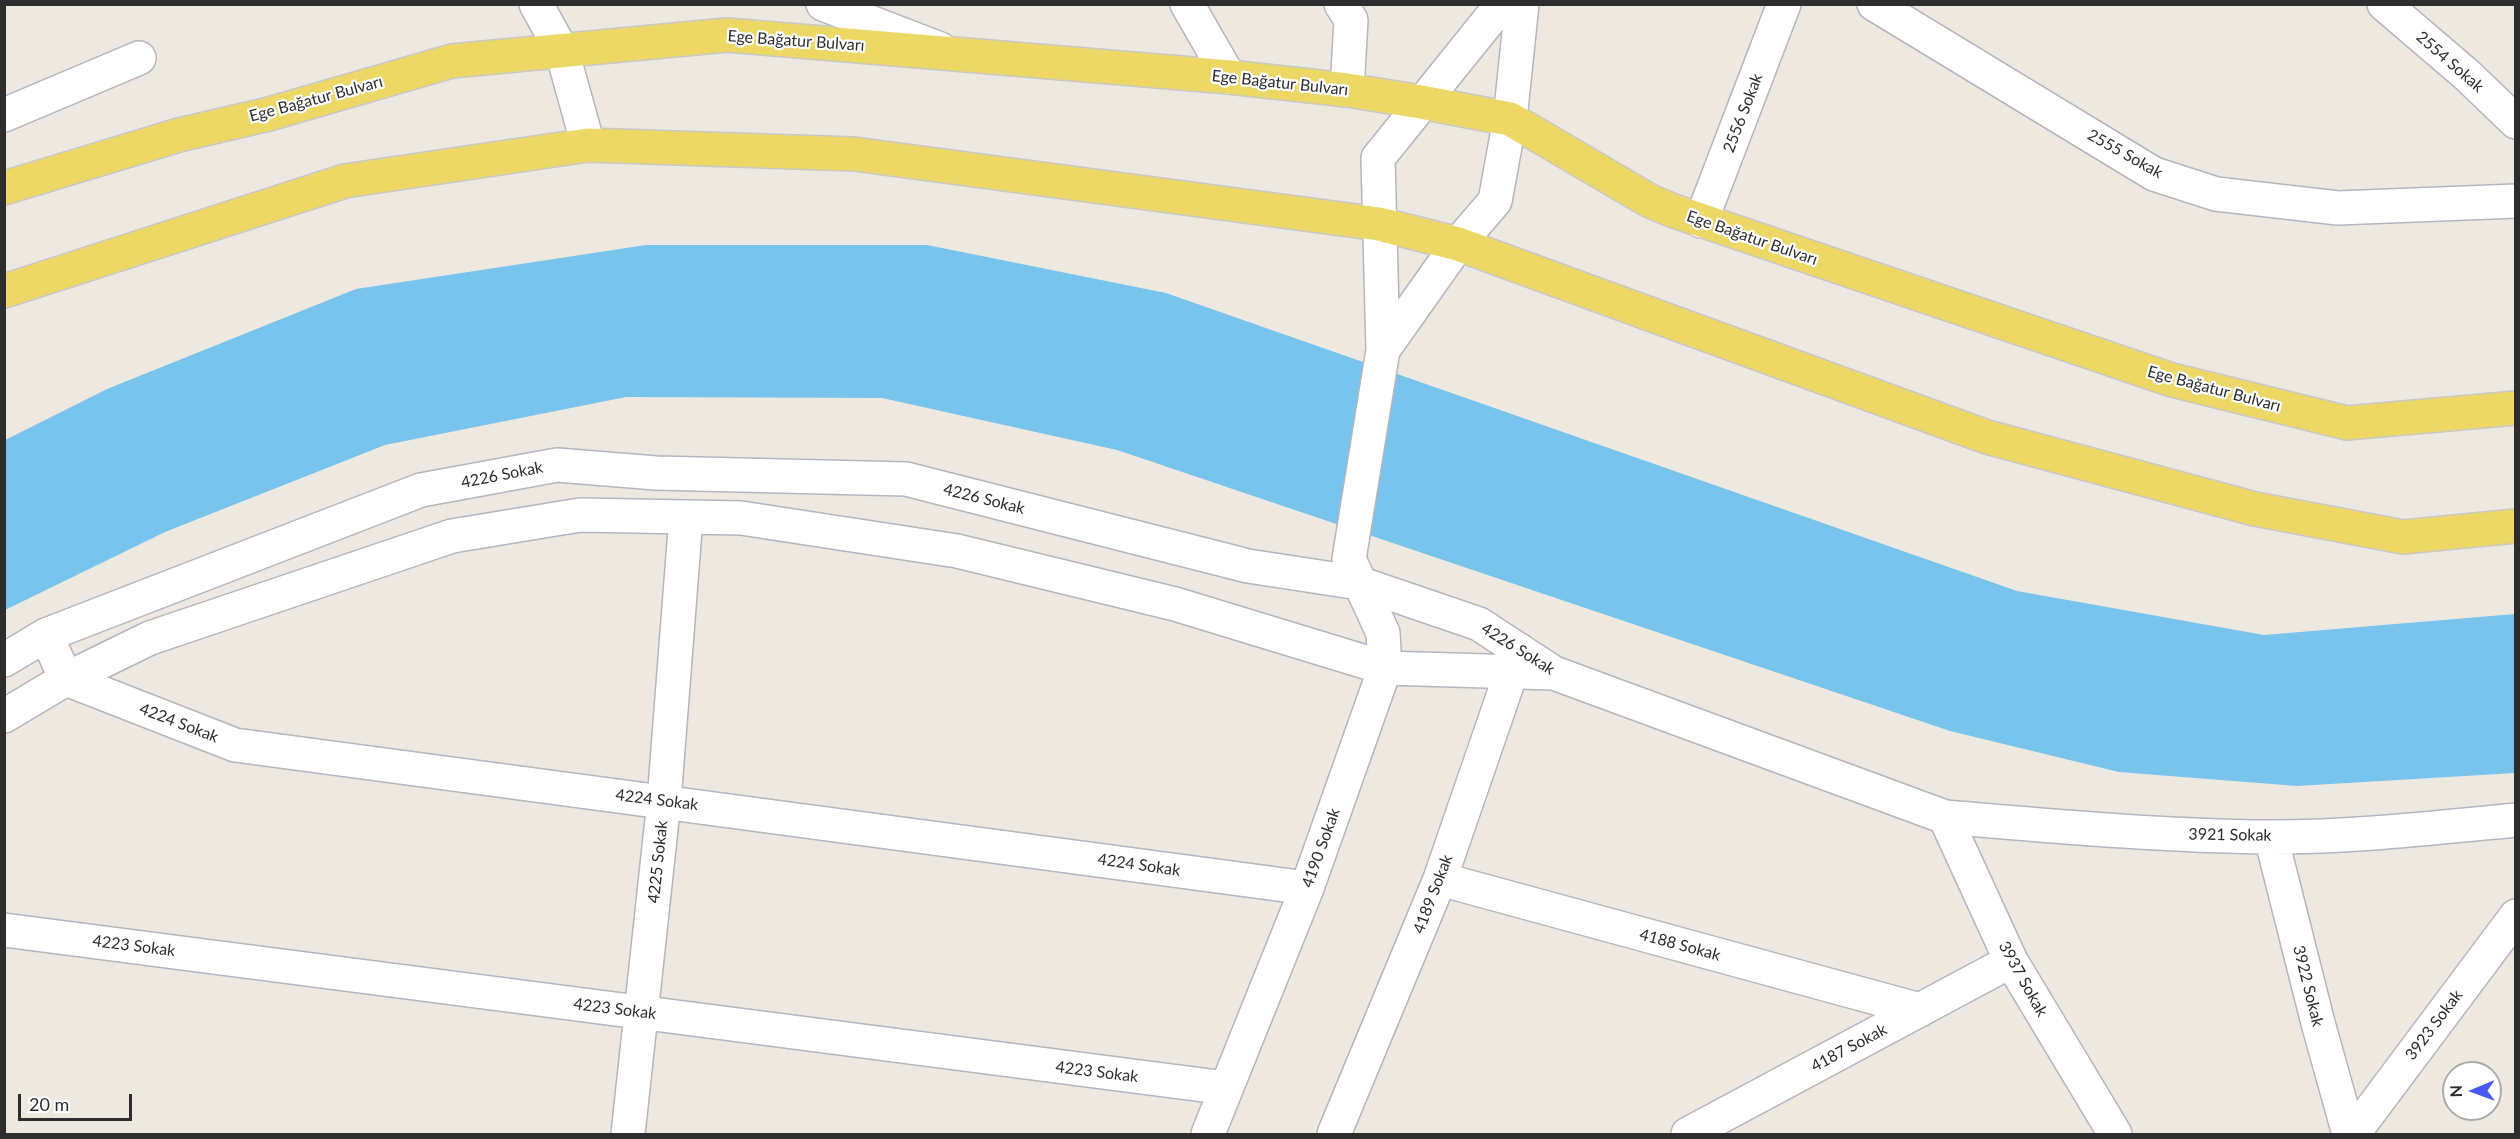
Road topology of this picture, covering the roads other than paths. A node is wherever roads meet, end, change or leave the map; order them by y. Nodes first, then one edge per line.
1 (536, 4) edge
2 (823, 4) edge
3 (1187, 4) edge
4 (1341, 4) edge
5 (1502, 4) edge
6 (1522, 4) edge
7 (1784, 4) edge
8 (1874, 4) edge
9 (2384, 4) edge
10 (562, 51) junction
11 (950, 53) junction
12 (139, 58) dead end
13 (1229, 77) junction
14 (1347, 90) junction
15 (1421, 102) junction
16 (4, 115) edge
17 (1510, 119) junction
18 (2516, 122) edge
19 (588, 145) junction
20 (4, 188) edge
21 (2516, 201) edge
22 (1701, 221) junction
23 (1379, 224) junction
24 (1458, 244) junction
25 (4, 291) edge
26 (1383, 350) junction
27 (2516, 408) edge
28 (686, 517) junction
29 (2516, 526) edge
30 (1354, 571) junction
31 (46, 635) junction
32 (4, 660) edge
33 (1516, 660) junction
34 (1385, 668) junction
35 (66, 679) junction
36 (4, 716) edge
37 (664, 801) junction
38 (1946, 817) junction
39 (2516, 820) edge
40 (2271, 837) junction
41 (1440, 879) junction
42 (1307, 888) junction
43 (2516, 916) edge
44 (4, 930) edge
45 (2011, 961) junction
46 (1920, 1010) junction
47 (642, 1013) junction
48 (1226, 1088) junction
49 (628, 1134) edge
50 (1208, 1134) edge
51 (1334, 1134) edge
52 (1688, 1134) edge
53 (2115, 1134) edge
54 (2349, 1134) edge
55 (2353, 1134) edge

1 - 10 street
2 - 11 street
3 - 13 street
4 - 14 street
5 - 15 street
6 - 17 street
7 - 22 street, 2556 Sokak
8 - 21 street, 2555 Sokak
9 - 18 street, 2554 Sokak
10 - 11 main road, Ege Bağatur Bulvarı
10 - 19 street
10 - 20 main road, Ege Bağatur Bulvarı
11 - 13 main road, Ege Bağatur Bulvarı
12 - 16 street
13 - 14 main road, Ege Bağatur Bulvarı
14 - 15 main road, Ege Bağatur Bulvarı
15 - 17 main road, Ege Bağatur Bulvarı
15 - 23 street
17 - 22 main road, Ege Bağatur Bulvarı
17 - 24 street
19 - 23 main road
19 - 25 main road
22 - 27 main road, Ege Bağatur Bulvarı
23 - 24 main road
23 - 26 street
24 - 26 street
24 - 29 main road
26 - 30 street
28 - 34 street, 4226 Sokak
28 - 35 street, 4226 Sokak
28 - 37 street, 4225 Sokak
30 - 31 street, 4226 Sokak
30 - 33 street, 4226 Sokak
30 - 34 street, 4190 Sokak
31 - 32 street, 4226 Sokak
31 - 35 street
33 - 34 street, 4226 Sokak
33 - 38 street, 4226 Sokak
33 - 41 street, 4189 Sokak
34 - 42 street, 4190 Sokak
35 - 36 street, 4226 Sokak
35 - 37 street, 4224 Sokak
37 - 42 street, 4224 Sokak
37 - 47 street, 4225 Sokak
38 - 40 street, 3921 Sokak
38 - 45 street, 3937 Sokak
39 - 40 street, 3921 Sokak
40 - 54 street, 3922 Sokak
41 - 46 street, 4188 Sokak
41 - 51 street, 4189 Sokak
42 - 48 street, 4190 Sokak
43 - 55 street, 3923 Sokak
44 - 47 street, 4223 Sokak
45 - 46 street, 4187 Sokak
45 - 53 street, 3937 Sokak
46 - 52 street, 4187 Sokak
47 - 48 street, 4223 Sokak
47 - 49 street, 4225 Sokak
48 - 50 street, 4190 Sokak

